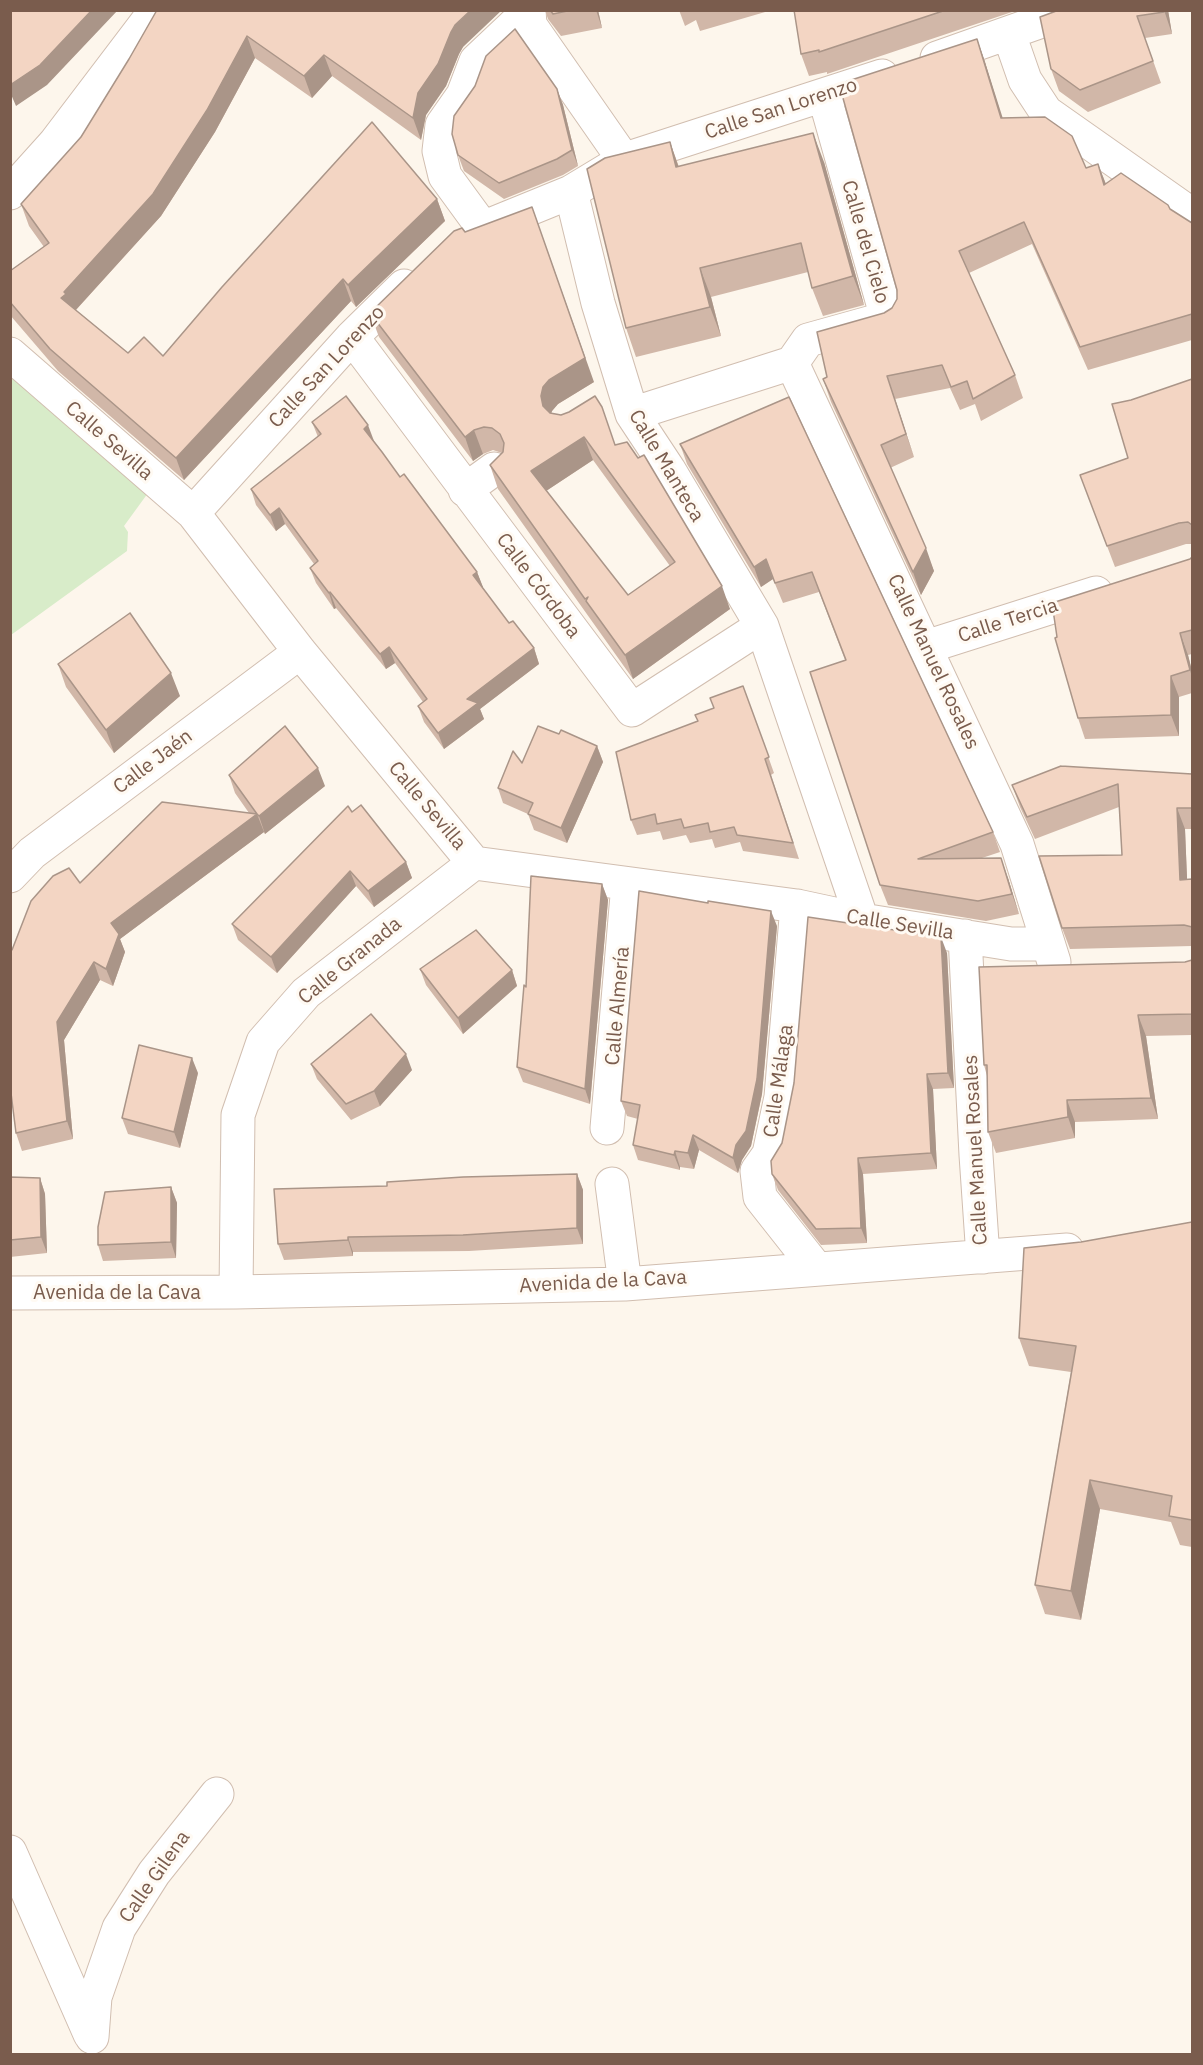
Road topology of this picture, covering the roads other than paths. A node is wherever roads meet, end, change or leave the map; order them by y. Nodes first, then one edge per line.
1 (156, 10) edge
2 (1073, 10) edge
3 (529, 11) edge
4 (1009, 34) junction
5 (824, 95) junction
6 (55, 143) junction
7 (10, 156) edge
8 (624, 160) junction
9 (571, 192) junction
10 (10, 193) edge
11 (1192, 219) edge
12 (428, 263) edge
13 (352, 338) junction
14 (10, 354) edge
15 (792, 363) junction
16 (628, 400) junction
17 (596, 403) edge
18 (494, 469) edge
19 (465, 490) junction
20 (193, 513) junction
21 (1126, 584) edge
22 (762, 626) junction
23 (926, 647) junction
24 (300, 652) junction
25 (474, 863) junction
26 (10, 876) edge
27 (628, 884) junction
28 (797, 906) junction
29 (862, 920) junction
30 (965, 936) junction
31 (1061, 960) joint
32 (607, 1128) dead end
33 (612, 1184) dead end
34 (1093, 1246) edge
35 (983, 1257) junction
36 (816, 1268) junction
37 (625, 1284) junction
38 (236, 1292) junction
39 (10, 1293) edge
40 (217, 1794) dead end
41 (10, 1852) edge
42 (96, 2046) edge

1 - 6 street
2 - 4 street, Calle San Lorenzo
3 - 8 street
3 - 9 street
4 - 5 street, Calle San Lorenzo
4 - 11 street
5 - 8 street, Calle San Lorenzo
5 - 15 street, Calle del Cielo
6 - 7 street
6 - 10 street
8 - 9 street
9 - 16 street, Calle Manteca
12 - 13 street, Calle San Lorenzo
13 - 19 street, Calle Córdoba
13 - 20 street, Calle San Lorenzo
14 - 20 street, Calle Sevilla
15 - 16 street
15 - 23 street, Calle Manuel Rosales
16 - 17 street
16 - 22 street, Calle Manteca
18 - 19 street
19 - 22 street, Calle Córdoba
20 - 24 street, Calle Sevilla
21 - 23 street, Calle Tercia
22 - 29 street, Calle Manteca
23 - 31 street, Calle Manuel Rosales
24 - 25 street, Calle Sevilla
24 - 26 street, Calle Jaén
25 - 27 street, Calle Sevilla
25 - 38 street, Calle Granada
27 - 28 street, Calle Sevilla
27 - 32 street, Calle Almería
28 - 29 street, Calle Sevilla
28 - 36 street, Calle Málaga
29 - 30 street, Calle Sevilla
30 - 31 street, Calle Sevilla
30 - 35 street, Calle Manuel Rosales
33 - 37 street
34 - 35 street, Avenida de la Cava
35 - 36 street, Avenida de la Cava
36 - 37 street, Avenida de la Cava
37 - 38 street, Avenida de la Cava
38 - 39 street, Avenida de la Cava
40 - 42 street, Calle Gilena
41 - 42 street

